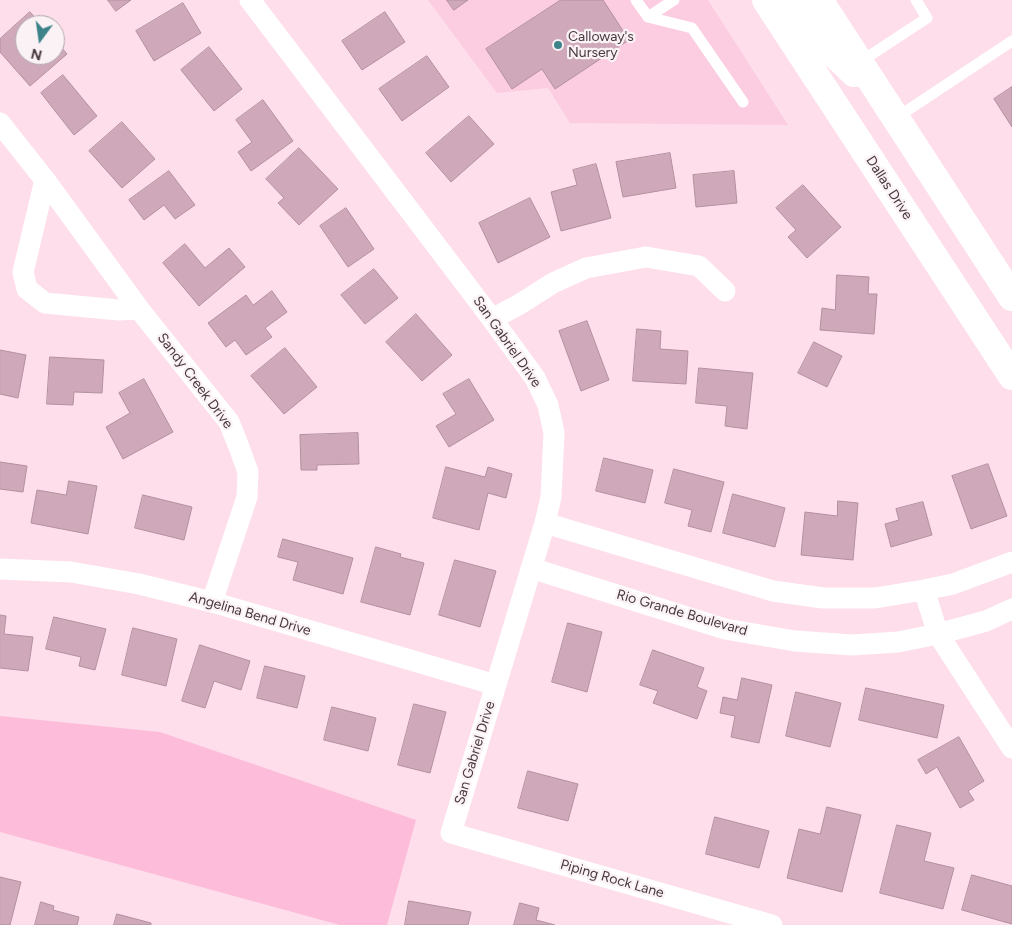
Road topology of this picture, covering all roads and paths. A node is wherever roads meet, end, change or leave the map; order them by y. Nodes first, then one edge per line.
1 (250, 0) edge
2 (636, 0) edge
3 (674, 0) edge
4 (766, 0) edge
5 (794, 0) edge
6 (819, 0) edge
7 (916, 0) edge
8 (648, 17) junction
9 (1012, 41) edge
10 (860, 62) junction
11 (743, 102) dead end
12 (891, 112) junction
13 (0, 123) edge
14 (45, 180) junction
15 (726, 292) dead end
16 (1012, 298) edge
17 (139, 309) junction
18 (492, 319) junction
19 (1012, 376) edge
20 (545, 523) junction
21 (1012, 562) edge
22 (0, 568) edge
23 (531, 568) junction
24 (924, 590) junction
25 (212, 602) junction
26 (1012, 609) edge
27 (938, 634) junction
28 (496, 685) junction
29 (1012, 748) edge
30 (451, 833) joint
31 (772, 925) edge

1 - 18 street, San Gabriel Drive
2 - 8 lane
3 - 8 lane
4 - 19 main road, Dallas Drive
5 - 12 main road
6 - 10 main road
7 - 10 lane
8 - 11 lane
9 - 12 lane
10 - 12 main road
12 - 16 main road
13 - 14 street, Sandy Creek Drive
14 - 17 street, Sandy Creek Drive
14 - 17 street
15 - 18 street
17 - 25 street, Sandy Creek Drive
18 - 20 street, San Gabriel Drive
20 - 23 street, San Gabriel Drive
20 - 24 street
21 - 24 street
22 - 25 street, Angelina Bend Drive
23 - 27 street, Rio Grande Boulevard
23 - 28 street, San Gabriel Drive
24 - 27 street
25 - 28 street, Angelina Bend Drive
26 - 27 street, Rio Grande Boulevard
27 - 29 street
28 - 30 street, San Gabriel Drive
30 - 31 street, Piping Rock Lane

